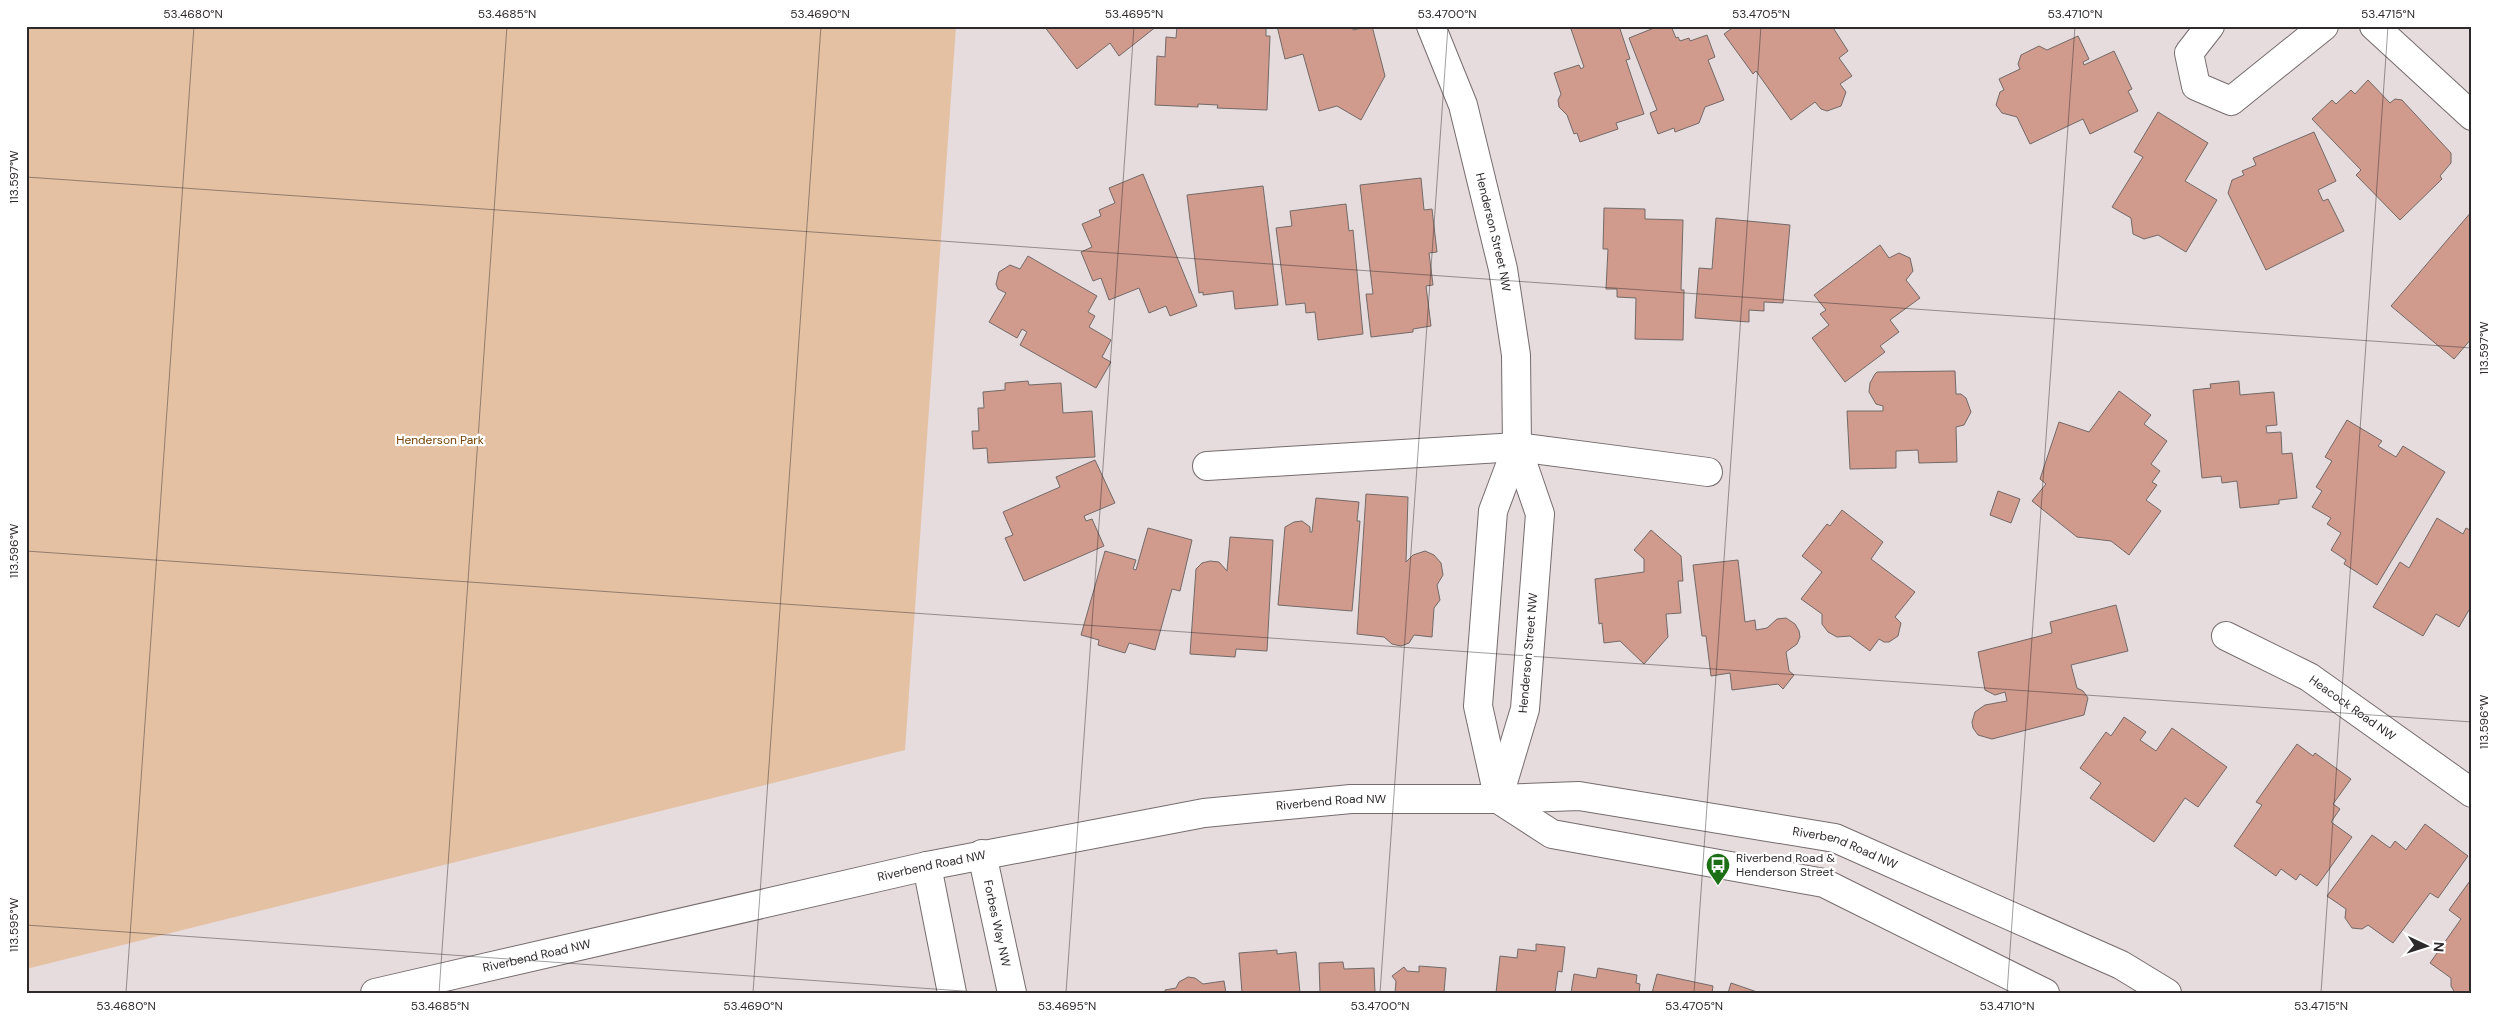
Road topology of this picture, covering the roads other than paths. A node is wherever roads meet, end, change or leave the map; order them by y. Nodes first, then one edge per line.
1 (1431, 26) edge
2 (2210, 26) edge
3 (2324, 26) edge
4 (2374, 26) edge
5 (2472, 116) edge
6 (1517, 447) junction
7 (1207, 466) dead end
8 (1708, 472) dead end
9 (2226, 636) dead end
10 (2472, 793) edge
11 (1498, 799) junction
12 (982, 854) junction
13 (927, 866) junction
14 (375, 993) edge
15 (952, 993) edge
16 (1012, 993) edge
17 (2045, 993) edge
18 (2167, 993) edge

1 - 6 street, Henderson Street NW
2 - 3 street
4 - 5 street
6 - 7 street
6 - 8 street
6 - 11 street, Henderson Street NW
6 - 11 street, Henderson Street NW
9 - 10 street, Heacock Road NW
11 - 12 street, Riverbend Road NW
11 - 17 street
11 - 18 street, Riverbend Road NW
12 - 13 street, Riverbend Road NW
12 - 16 street, Forbes Way NW
13 - 14 street, Riverbend Road NW
13 - 15 street

